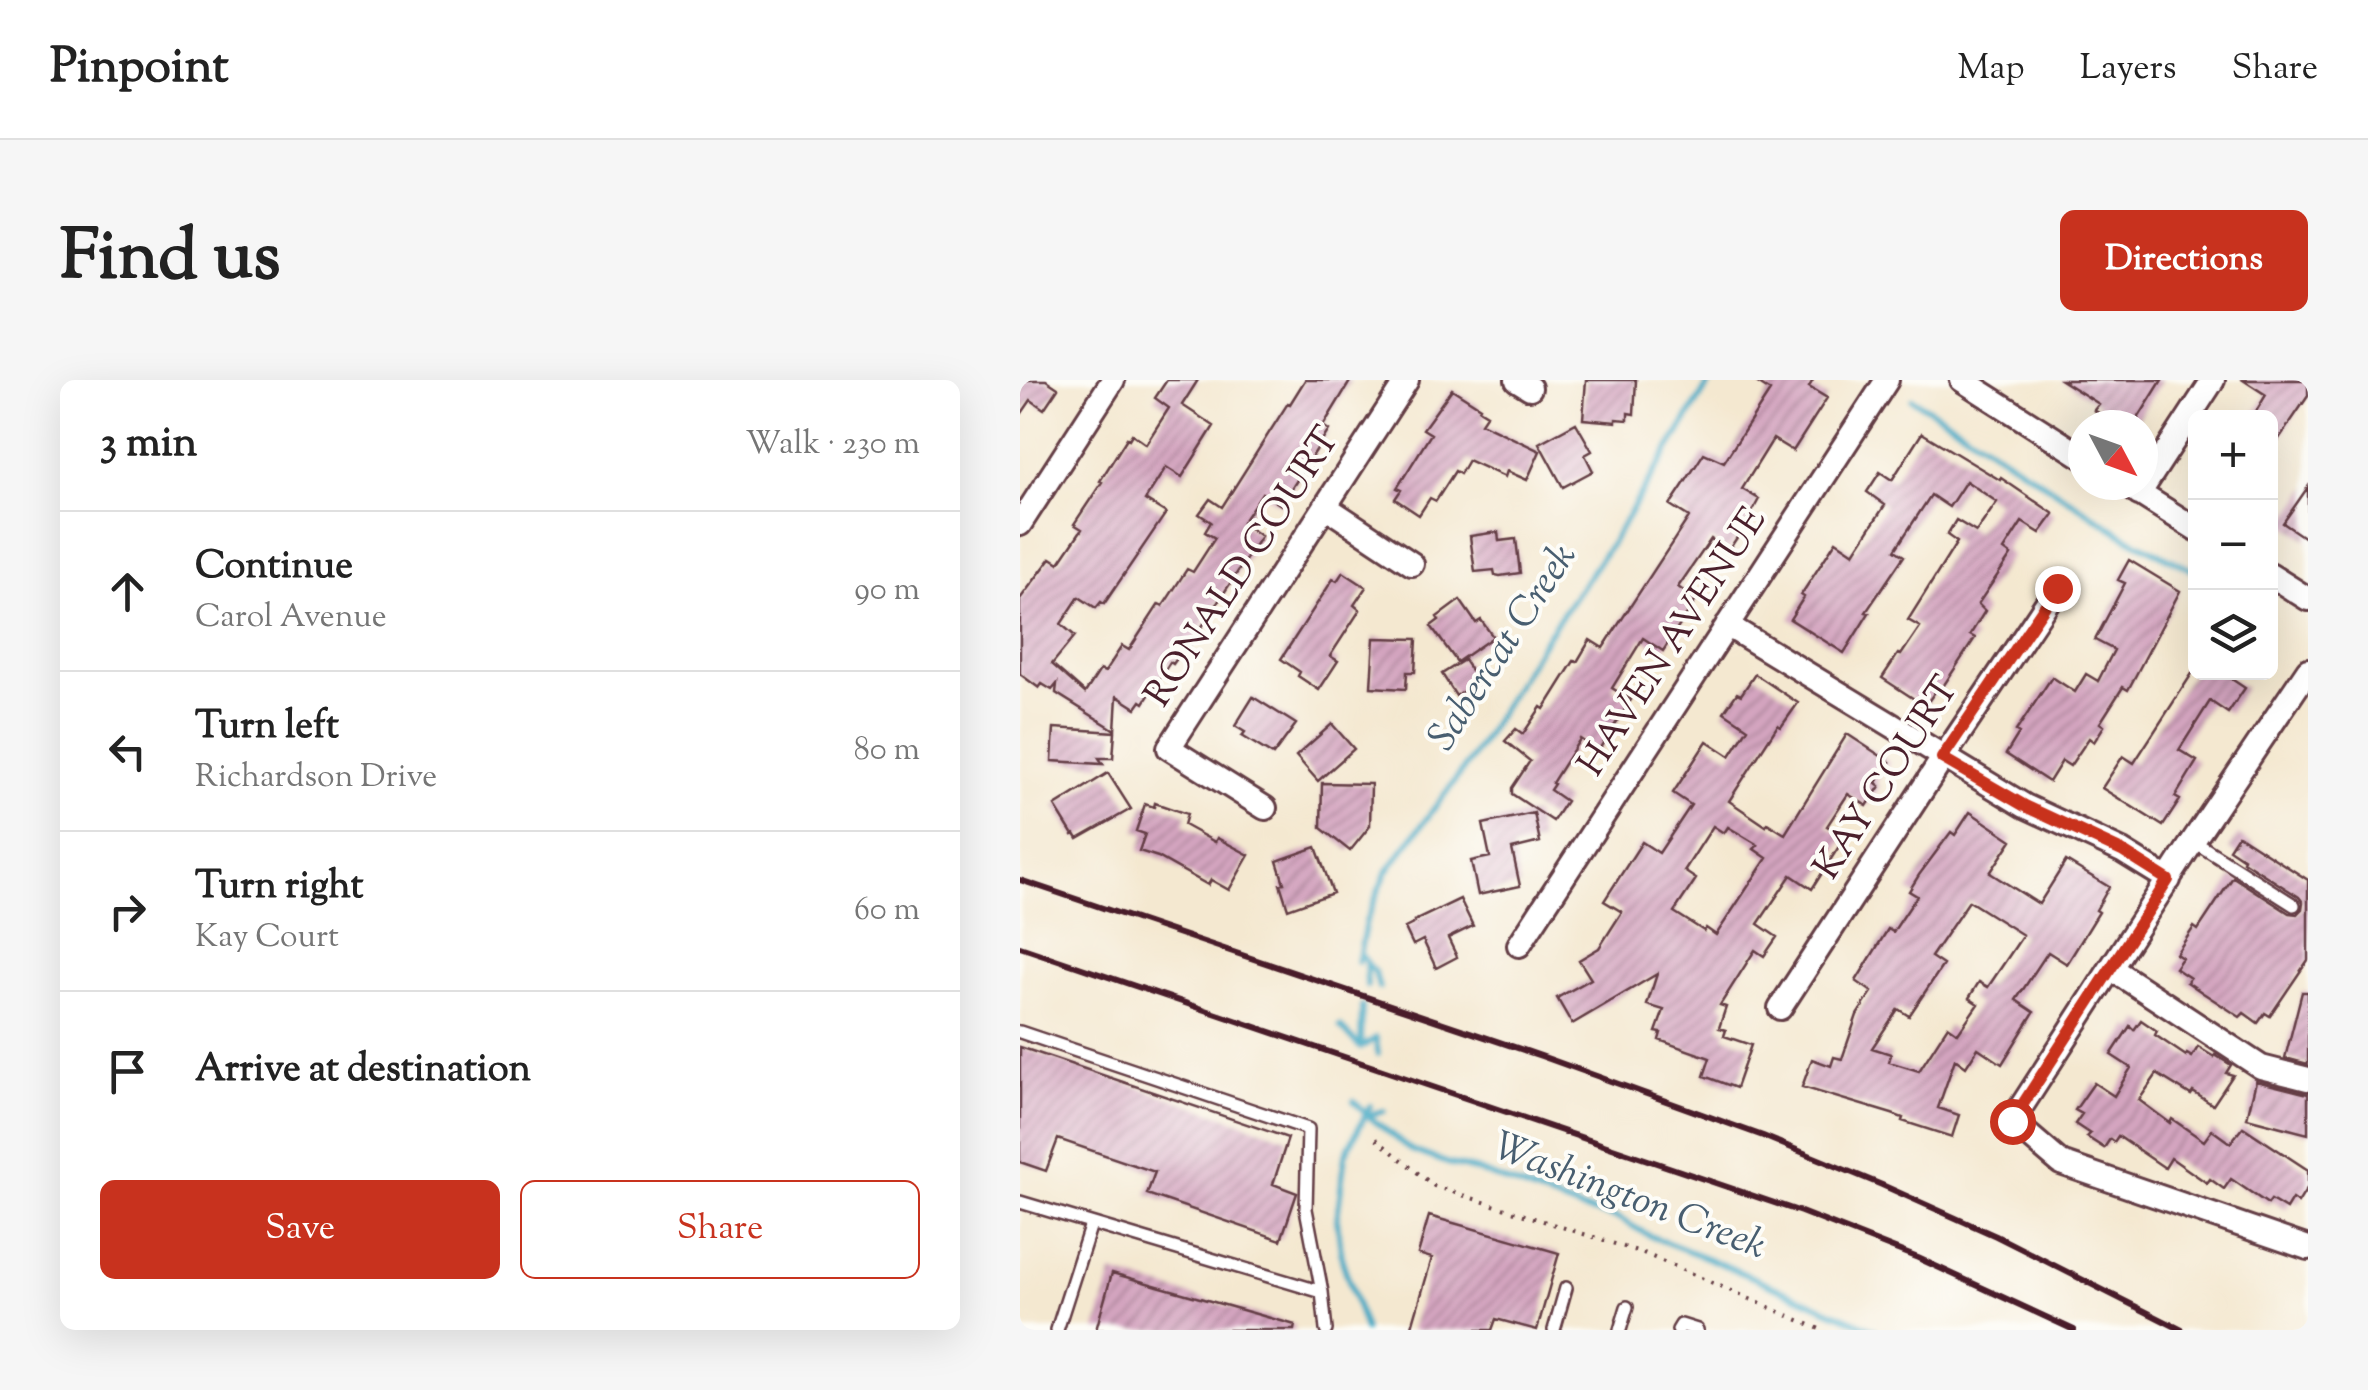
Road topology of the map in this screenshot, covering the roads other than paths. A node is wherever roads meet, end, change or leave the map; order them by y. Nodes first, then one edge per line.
1 (1113, 380) edge
2 (1407, 380) edge
3 (1887, 380) edge
4 (1962, 380) edge
5 (2212, 380) edge
6 (2068, 447) edge
7 (2158, 455) edge
8 (2151, 500) edge
9 (1326, 507) junction
10 (2188, 523) edge
11 (1020, 524) edge
12 (1412, 564) dead end
13 (2278, 580) edge
14 (2057, 588) dead end
15 (2308, 599) edge
16 (1727, 625) junction
17 (2308, 670) edge
18 (1942, 758) junction
19 (1265, 808) dead end
20 (2194, 840) junction
21 (2168, 880) junction
22 (2294, 905) dead end
23 (1520, 946) dead end
24 (2112, 969) junction
25 (1780, 1008) dead end
26 (1020, 1032) edge
27 (2308, 1079) edge
28 (1020, 1202) edge
29 (1090, 1224) junction
30 (2308, 1248) edge
31 (1566, 1288) dead end
32 (1322, 1292) junction
33 (1627, 1307) dead end
34 (1057, 1330) edge
35 (1326, 1330) edge
36 (1554, 1330) edge
37 (1620, 1330) edge
38 (1678, 1330) edge
39 (1697, 1330) edge

1 - 11 street
2 - 9 street, RONALD COURT
3 - 16 street, HAVEN AVENUE
4 - 6 street
5 - 7 street
8 - 10 street
9 - 12 street
9 - 19 street, RONALD COURT
13 - 15 street
14 - 18 street, KAY COURT
16 - 18 street
16 - 23 street, HAVEN AVENUE
17 - 20 street
18 - 21 street
18 - 25 street, KAY COURT
20 - 21 street
20 - 22 lane
21 - 24 street
24 - 27 street
24 - 30 street
26 - 32 lane
28 - 29 lane
29 - 32 lane
29 - 34 lane
31 - 36 lane
32 - 35 lane
33 - 37 lane
38 - 39 lane

